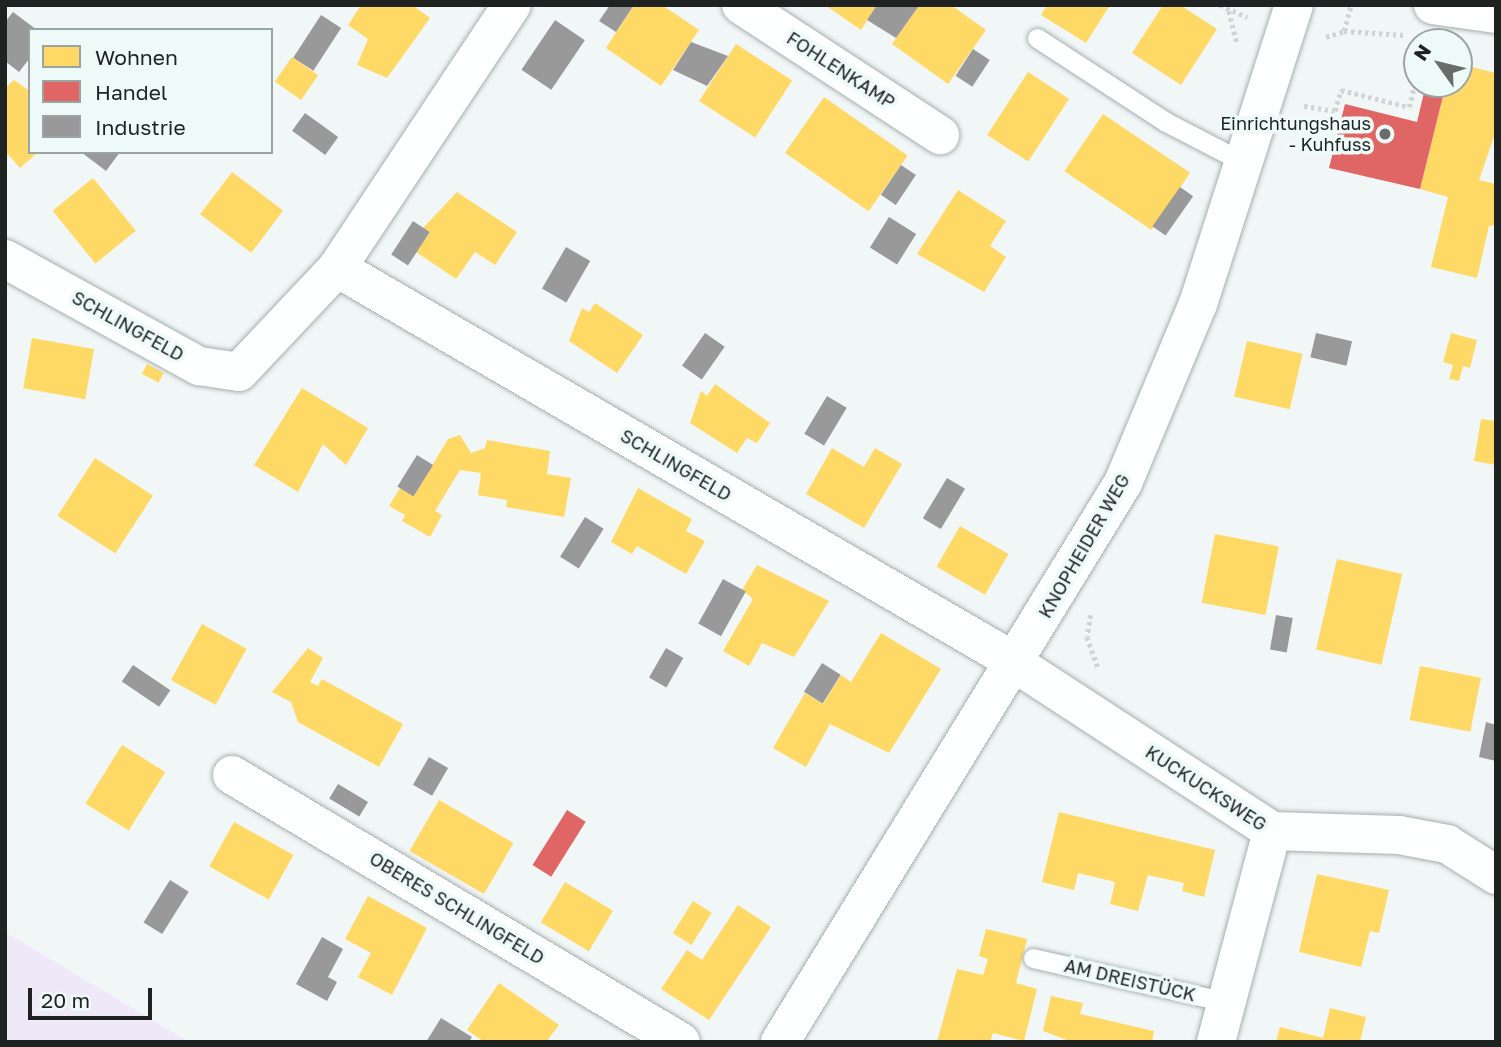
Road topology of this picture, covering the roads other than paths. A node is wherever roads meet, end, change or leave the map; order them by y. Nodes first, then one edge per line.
1 (512, 5) edge
2 (741, 5) edge
3 (1294, 5) edge
4 (1433, 5) edge
5 (1496, 14) edge
6 (1037, 38) dead end
7 (940, 135) dead end
8 (1245, 163) junction
9 (5, 259) edge
10 (337, 268) junction
11 (1014, 663) junction
12 (232, 775) dead end
13 (1272, 831) junction
14 (1496, 875) edge
15 (1033, 958) dead end
16 (1227, 1002) junction
17 (681, 1042) edge
18 (780, 1042) edge
19 (1216, 1042) edge

1 - 10 street, SCHLINGFELD
2 - 7 street, FOHLENKAMP
3 - 8 street, KNOPHEIDER WEG
4 - 5 street
6 - 8 lane
8 - 11 street, KNOPHEIDER WEG
9 - 10 street, SCHLINGFELD
10 - 11 street, SCHLINGFELD
11 - 13 street, KUCKUCKSWEG
11 - 18 street, KNOPHEIDER WEG
12 - 17 street, OBERES SCHLINGFELD
13 - 14 street, KUCKUCKSWEG
13 - 16 street
15 - 16 lane, AM DREISTÜCK
16 - 19 street

